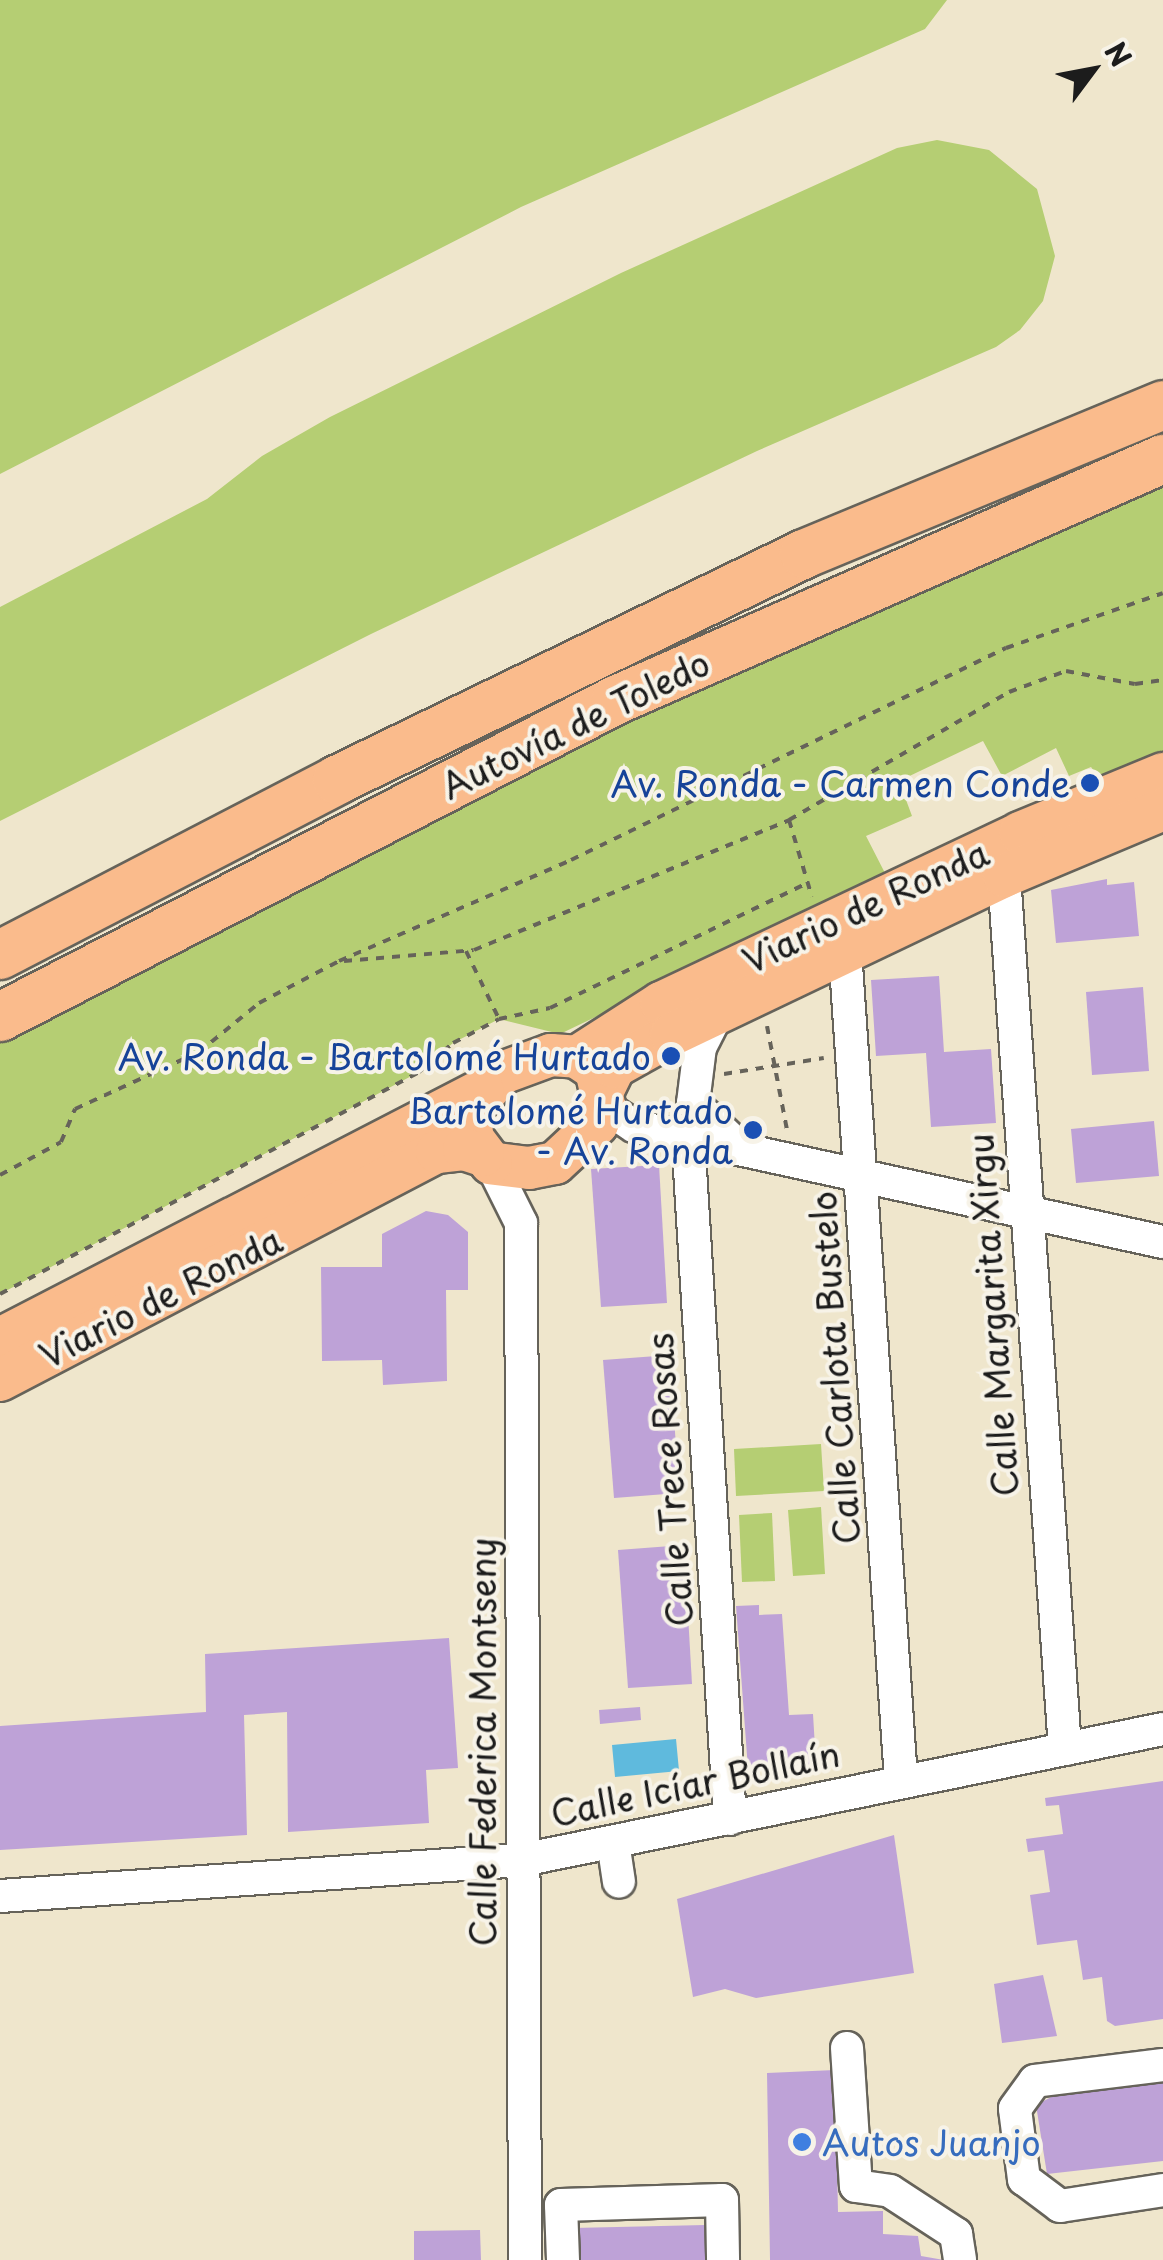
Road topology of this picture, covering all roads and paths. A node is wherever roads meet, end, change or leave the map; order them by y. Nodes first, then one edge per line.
1 (1163, 405) edge
2 (1163, 459) edge
3 (1163, 593) edge
4 (1163, 680) edge
5 (1163, 774) edge
6 (1163, 809) edge
7 (790, 820) junction
8 (1004, 876) junction
9 (808, 882) junction
10 (833, 938) junction
11 (466, 951) junction
12 (0, 955) edge
13 (340, 962) junction
14 (760, 992) junction
15 (717, 1014) junction
16 (0, 1017) edge
17 (499, 1018) junction
18 (853, 1052) junction
19 (576, 1057) junction
20 (774, 1066) junction
21 (696, 1079) junction
22 (482, 1090) junction
23 (596, 1125) junction
24 (688, 1137) junction
25 (739, 1147) junction
26 (792, 1158) junction
27 (487, 1159) junction
28 (861, 1171) junction
29 (0, 1175) edge
30 (1023, 1209) junction
31 (521, 1223) junction
32 (1163, 1242) edge
33 (0, 1294) edge
34 (0, 1339) edge
35 (0, 1380) edge
36 (1163, 1730) edge
37 (1064, 1748) junction
38 (901, 1780) junction
39 (730, 1819) junction
40 (613, 1842) junction
41 (522, 1860) junction
42 (618, 1882) dead end
43 (0, 1896) edge
44 (847, 2048) dead end
45 (1163, 2064) edge
46 (1163, 2190) edge
47 (524, 2260) edge
48 (563, 2260) edge
49 (723, 2260) edge
50 (960, 2260) edge

1 - 12 highway, Autovía de Toledo
2 - 16 highway, Autovía de Toledo
3 - 13 path
4 - 7 path
5 - 10 main road, Viario de Ronda
6 - 8 main road, Viario de Ronda
7 - 9 path
7 - 11 path
8 - 10 main road, Viario de Ronda
8 - 30 street, Calle Margarita Xirgu
9 - 10 path
9 - 17 path
10 - 14 main road, Viario de Ronda
10 - 18 street, Calle Carlota Bustelo
10 - 19 main road, Viario de Ronda
11 - 13 path
11 - 17 path
13 - 29 path
14 - 15 main road, Viario de Ronda
14 - 20 path
15 - 21 street
15 - 23 main road, Viario de Ronda
17 - 33 path
18 - 20 path
18 - 28 street, Calle Carlota Bustelo
19 - 22 main road
19 - 23 main road
20 - 21 path
20 - 26 path
21 - 25 street
22 - 27 main road
22 - 34 main road, Viario de Ronda
23 - 24 street
23 - 27 main road
23 - 31 street, Calle Federica Montseny
24 - 25 street
24 - 39 street, Calle Trece Rosas
25 - 26 street
26 - 28 street
27 - 31 street, Calle Federica Montseny
27 - 35 main road, Viario de Ronda
28 - 30 street
28 - 38 street, Calle Carlota Bustelo
30 - 32 street
30 - 37 street, Calle Margarita Xirgu
31 - 41 street, Calle Federica Montseny
36 - 37 street, Calle Icíar Bollaín
37 - 38 street, Calle Icíar Bollaín
38 - 39 street, Calle Icíar Bollaín
39 - 40 street, Calle Icíar Bollaín
40 - 41 street, Calle Icíar Bollaín
40 - 42 street
41 - 43 street, Calle Icíar Bollaín
41 - 47 street, Calle Federica Montseny
44 - 50 street
45 - 46 street
48 - 49 street

